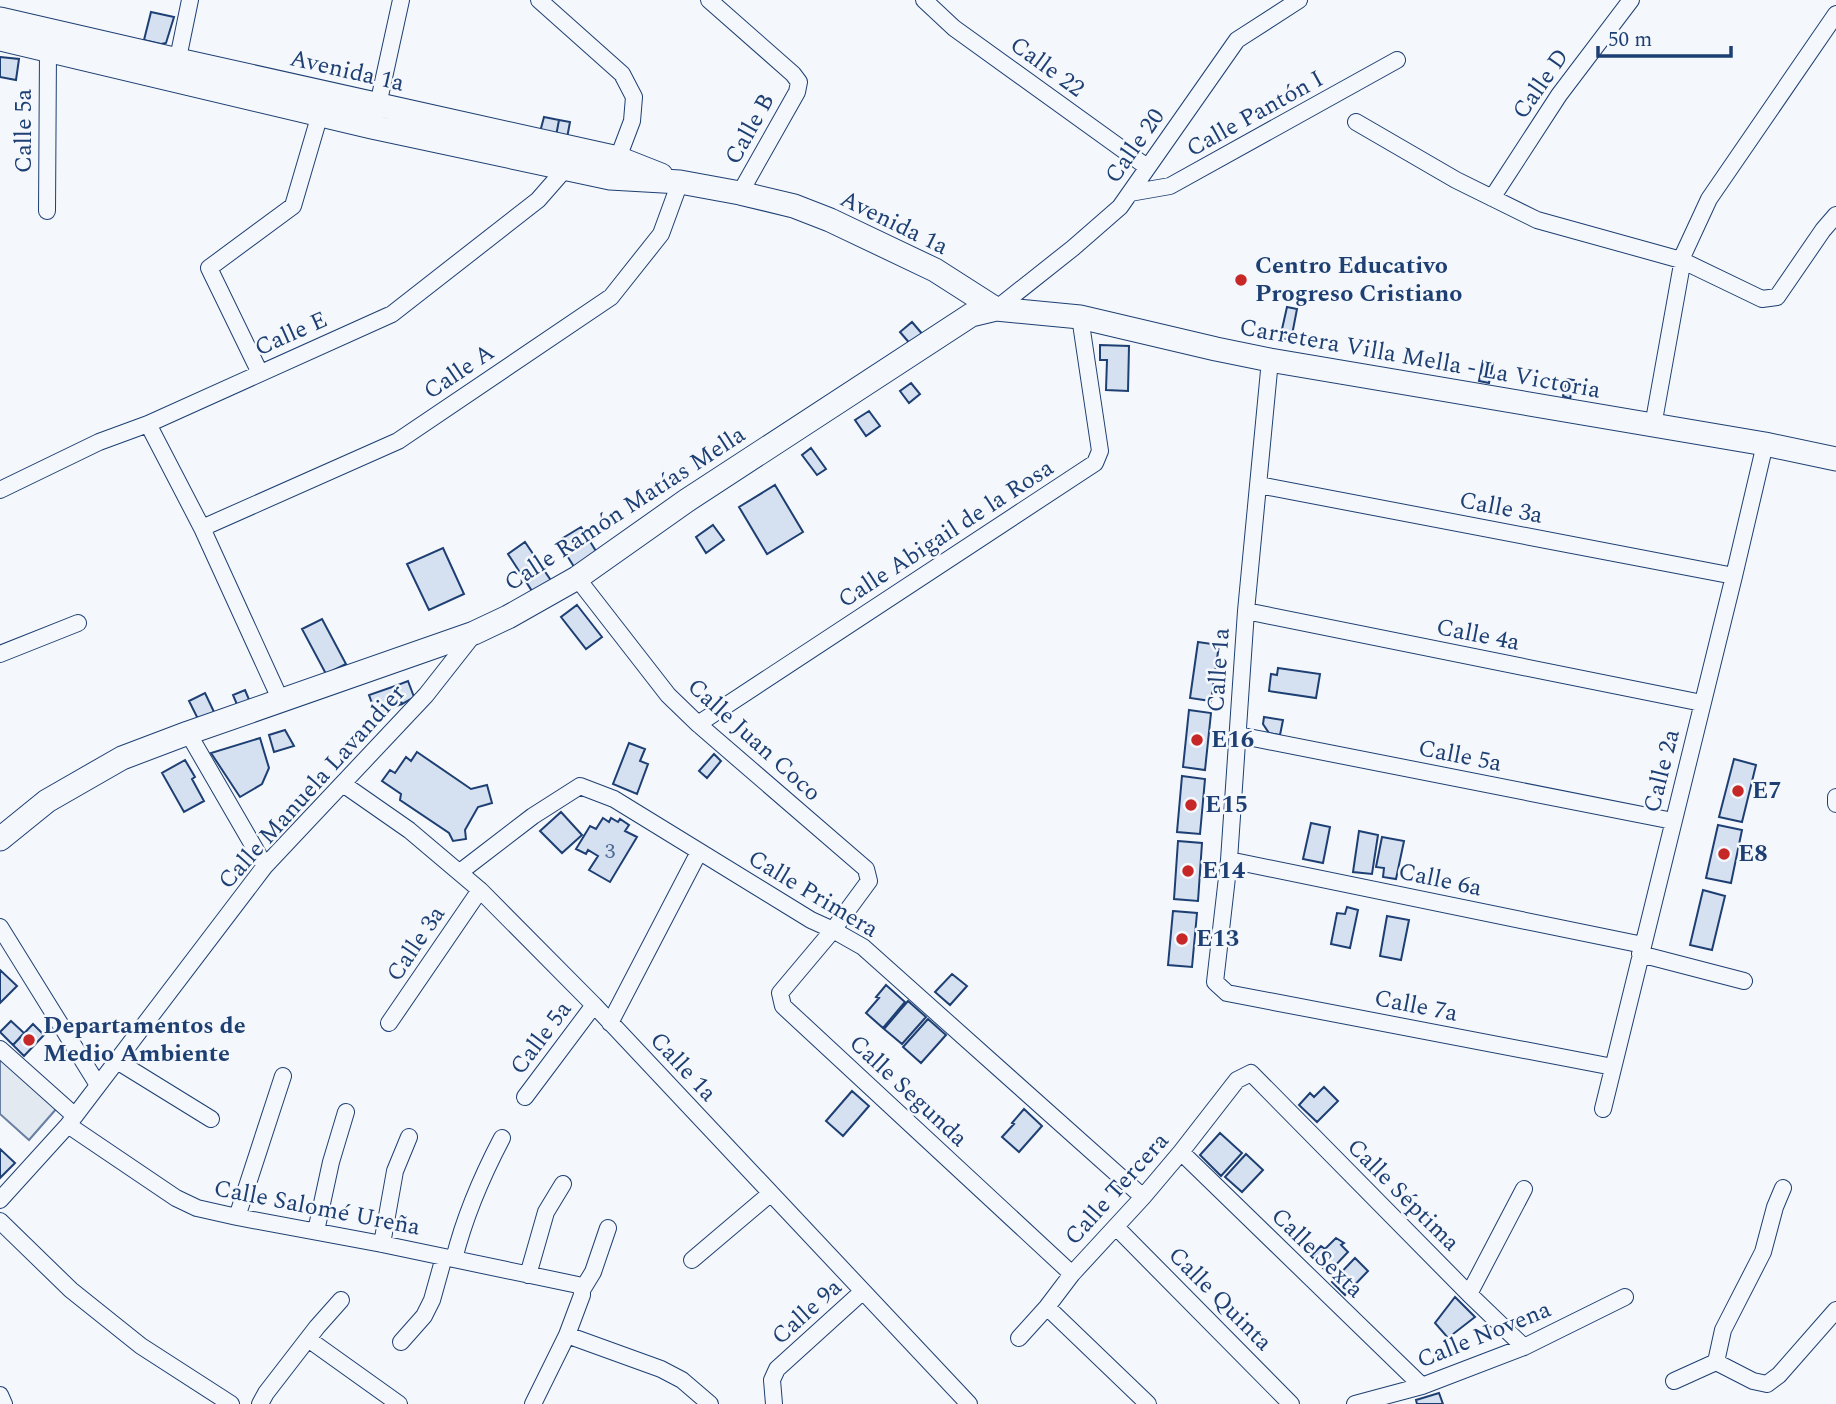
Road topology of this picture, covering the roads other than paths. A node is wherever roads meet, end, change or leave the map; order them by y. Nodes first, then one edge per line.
1 (190, 0) edge
2 (401, 0) edge
3 (538, 0) edge
4 (709, 0) edge
5 (924, 0) edge
6 (1299, 0) edge
7 (1631, 0) edge
8 (1836, 13) edge
9 (0, 19) edge
10 (0, 39) edge
11 (48, 51) junction
12 (1397, 60) dead end
13 (175, 70) junction
14 (320, 114) junction
15 (375, 116) junction
16 (1356, 122) dead end
17 (618, 158) junction
18 (1147, 167) junction
19 (566, 168) junction
20 (681, 183) junction
21 (740, 193) junction
22 (1130, 193) junction
23 (1492, 198) junction
24 (47, 211) dead end
25 (1836, 215) edge
26 (1681, 260) junction
27 (996, 309) junction
28 (1080, 317) junction
29 (1270, 360) junction
30 (260, 373) junction
31 (148, 424) junction
32 (1653, 426) junction
33 (1765, 444) junction
34 (1836, 459) edge
35 (1259, 485) junction
36 (0, 490) edge
37 (202, 528) junction
38 (1734, 576) junction
39 (577, 578) junction
40 (1246, 611) junction
41 (78, 623) dead end
42 (474, 633) junction
43 (0, 654) edge
44 (281, 701) junction
45 (1702, 703) junction
46 (698, 724) junction
47 (188, 733) junction
48 (1238, 735) junction
49 (343, 784) junction
50 (1836, 797) edge
51 (1836, 804) edge
52 (1673, 821) junction
53 (0, 839) edge
54 (699, 852) junction
55 (1229, 860) junction
56 (265, 866) junction
57 (460, 872) junction
58 (480, 890) junction
59 (0, 927) edge
60 (833, 930) junction
61 (1642, 949) junction
62 (1744, 981) dead end
63 (1215, 982) joint
64 (594, 1005) junction
65 (389, 1023) dead end
66 (610, 1023) junction
67 (0, 1049) edge
68 (117, 1061) junction
69 (1613, 1066) junction
70 (1251, 1073) joint
71 (283, 1076) dead end
72 (98, 1084) junction
73 (526, 1097) dead end
74 (1603, 1109) dead end
75 (346, 1112) dead end
76 (211, 1119) dead end
77 (71, 1121) junction
78 (409, 1137) dead end
79 (502, 1138) dead end
80 (1181, 1152) junction
81 (563, 1184) dead end
82 (1783, 1188) dead end
83 (1524, 1189) dead end
84 (770, 1194) junction
85 (1143, 1197) junction
86 (0, 1200) edge
87 (237, 1217) junction
88 (0, 1221) edge
89 (1116, 1227) junction
90 (608, 1228) dead end
91 (316, 1231) junction
92 (382, 1244) junction
93 (449, 1258) junction
94 (692, 1261) dead end
95 (1072, 1274) junction
96 (528, 1275) junction
97 (580, 1287) junction
98 (862, 1292) junction
99 (1469, 1294) junction
100 (1625, 1297) dead end
101 (341, 1300) dead end
102 (1047, 1307) junction
103 (1836, 1310) edge
104 (567, 1335) junction
105 (1019, 1338) dead end
106 (308, 1339) junction
107 (401, 1342) dead end
108 (1524, 1347) junction
109 (1716, 1362) junction
110 (1674, 1381) dead end
111 (1422, 1386) junction
112 (0, 1395) edge
113 (958, 1401) edge
114 (4, 1404) edge
115 (231, 1404) edge
116 (260, 1404) edge
117 (399, 1404) edge
118 (533, 1404) edge
119 (710, 1404) edge
120 (774, 1404) edge
121 (1148, 1404) edge
122 (1291, 1404) edge
123 (1354, 1404) edge

1 - 13 street
2 - 15 street
3 - 17 street
4 - 21 street, Calle B
5 - 18 street, Calle 22
6 - 18 street, Calle 20
7 - 23 street, Calle D
8 - 26 street
9 - 13 main road, Avenida 1a
10 - 11 main road, Avenida 1a
11 - 13 main road, Avenida 1a
11 - 24 street, Calle 5a
12 - 22 street, Calle Pantón I
13 - 14 main road, Avenida 1a
13 - 15 main road, Avenida 1a
14 - 15 main road, Avenida 1a
14 - 30 street
15 - 17 main road, Avenida 1a
15 - 19 main road, Avenida 1a
16 - 23 street
17 - 20 main road, Avenida 1a
18 - 22 street, Calle 20
19 - 20 main road, Avenida 1a
19 - 30 street, Calle E
20 - 21 main road, Avenida 1a
20 - 37 street, Calle A
21 - 27 main road, Avenida 1a
22 - 27 street, Calle 20
23 - 26 street
25 - 26 street
26 - 32 street
27 - 28 main road, Carretera Villa Mella - La Victoria
27 - 39 main road, Calle Ramón Matías Mella
28 - 29 main road, Carretera Villa Mella - La Victoria
28 - 46 street, Calle Abigail de la Rosa
29 - 32 main road, Carretera Villa Mella - La Victoria
29 - 35 street, Calle 1a
30 - 31 street, Calle E
31 - 36 street, Calle E
31 - 37 street
32 - 33 main road, Carretera Villa Mella - La Victoria
33 - 34 main road, Carretera Villa Mella - La Victoria
33 - 38 street, Calle 2a
35 - 38 street, Calle 3a
35 - 40 street, Calle 1a
37 - 44 street
38 - 45 street, Calle 2a
39 - 42 main road, Calle Ramón Matías Mella
39 - 46 street, Calle Juan Coco
40 - 45 street, Calle 4a
40 - 48 street, Calle 1a
41 - 43 street
42 - 44 main road, Calle Ramón Matías Mella
42 - 49 street, Calle Manuela Lavandier
44 - 47 main road, Calle Ramón Matías Mella
45 - 52 street, Calle 2a
46 - 60 street, Calle Juan Coco
47 - 53 main road, Calle Ramón Matías Mella
47 - 56 street
48 - 52 street, Calle 5a
48 - 55 street, Calle 1a
49 - 56 street, Calle Manuela Lavandier
49 - 57 street, Calle 1a
50 - 51 street
52 - 61 street, Calle 2a
54 - 57 street, Calle Primera
54 - 60 street, Calle Primera
54 - 66 street
55 - 61 street, Calle 6a
55 - 63 street, Calle 1a
56 - 68 street, Calle Manuela Lavandier
57 - 58 street, Calle 1a
58 - 64 street, Calle 1a
58 - 65 street, Calle 3a
59 - 72 street
60 - 85 street, Calle Primera
60 - 95 street, Calle Segunda
61 - 62 street, Calle 6a
61 - 69 street, Calle 2a
63 - 69 street, Calle 7a
64 - 66 street, Calle 1a
64 - 73 street, Calle 5a
66 - 84 street, Calle 1a
67 - 77 street, Calle Salomé Ureña
68 - 72 street, Calle Manuela Lavandier
68 - 76 street
69 - 74 street, Calle 2a
70 - 80 street, Calle Tercera
70 - 99 street, Calle Séptima
71 - 87 street
72 - 77 street, Calle Manuela Lavandier
75 - 91 street
77 - 86 street, Calle Manuela Lavandier
77 - 87 street, Calle Salomé Ureña
78 - 92 street
79 - 93 street
80 - 85 street, Calle Tercera
80 - 111 street, Calle Sexta
81 - 96 street
82 - 109 street
83 - 99 street
84 - 94 street
84 - 98 street, Calle 1a
85 - 89 street, Calle Tercera
87 - 91 street, Calle Salomé Ureña
88 - 115 street
89 - 95 street, Calle Tercera
89 - 122 street, Calle Quinta
90 - 97 street
91 - 92 street, Calle Salomé Ureña
92 - 93 street, Calle Salomé Ureña
93 - 96 street, Calle Salomé Ureña
93 - 107 street
95 - 102 street, Calle Tercera
96 - 97 street, Calle Salomé Ureña
97 - 104 street
98 - 113 street, Calle 1a
98 - 120 street, Calle 9a
99 - 108 street, Calle Séptima
100 - 108 street, Calle Novena
101 - 106 street
102 - 105 street, Calle Tercera
102 - 121 street
103 - 109 street
104 - 118 street
104 - 119 street
106 - 116 street
106 - 117 street
108 - 111 street, Calle Novena
109 - 110 street
111 - 123 street, Calle Novena
112 - 114 street

